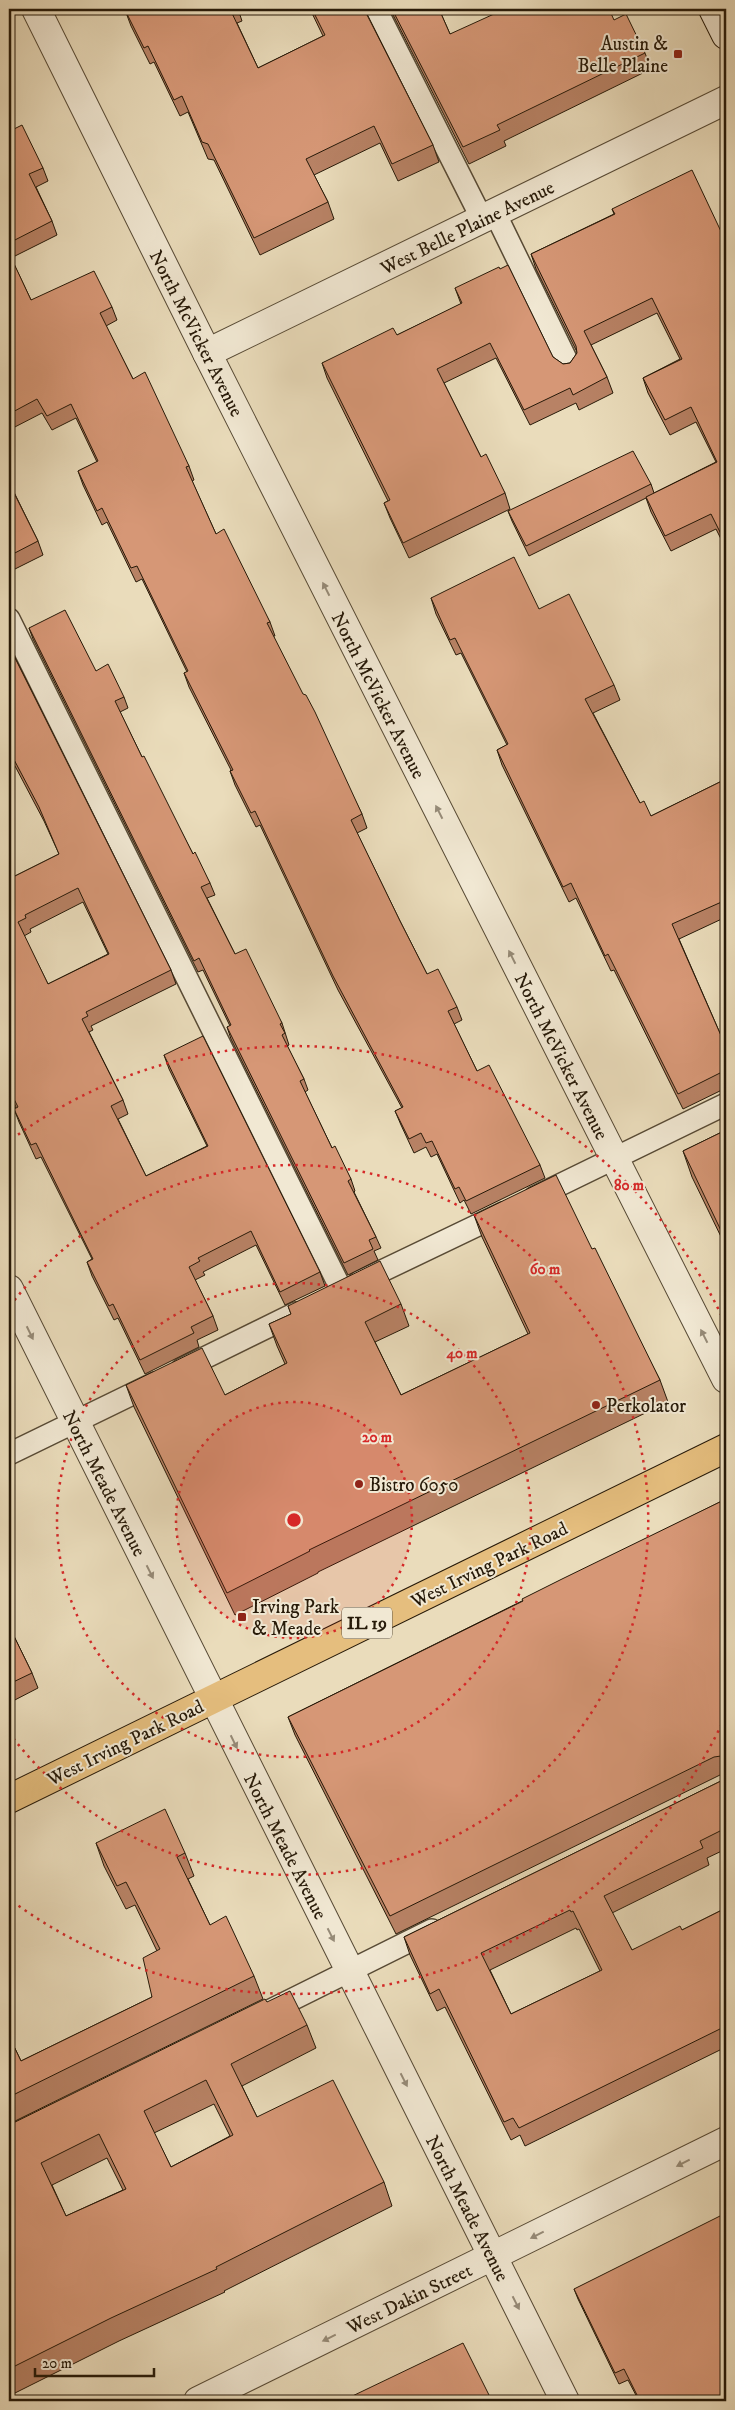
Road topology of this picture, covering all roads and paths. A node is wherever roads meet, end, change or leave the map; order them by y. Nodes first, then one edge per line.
1 (36, 9) edge
2 (376, 9) edge
3 (713, 9) edge
4 (726, 35) edge
5 (726, 100) edge
6 (488, 216) junction
7 (207, 353) junction
8 (570, 367) edge
9 (9, 619) edge
10 (726, 1104) edge
11 (614, 1158) junction
12 (9, 1289) edge
13 (328, 1298) junction
14 (726, 1379) edge
15 (75, 1422) junction
16 (726, 1448) edge
17 (9, 1454) edge
18 (212, 1699) junction
19 (9, 1799) edge
20 (448, 1923) edge
21 (349, 1971) junction
22 (251, 2019) edge
23 (726, 2141) edge
24 (493, 2257) junction
25 (198, 2401) edge
26 (565, 2401) edge

1 - 7 street, North McVicker Avenue
2 - 6 lane
3 - 4 street
5 - 6 street, West Belle Plaine Avenue
6 - 7 street, West Belle Plaine Avenue
6 - 8 lane
11 -> 7 street, North McVicker Avenue
9 - 13 lane
10 - 11 lane
11 - 13 lane
14 -> 11 street, North McVicker Avenue
12 -> 15 street, North Meade Avenue
13 - 15 lane
15 - 17 lane
15 -> 18 street, North Meade Avenue
16 - 18 main road, West Irving Park Road / IL 19
18 - 19 main road, West Irving Park Road / IL 19
18 -> 21 street, North Meade Avenue
20 - 21 lane
21 - 22 lane
21 -> 24 street, North Meade Avenue
23 -> 24 street, West Dakin Street
24 -> 25 street, West Dakin Street
24 -> 26 street, North Meade Avenue

